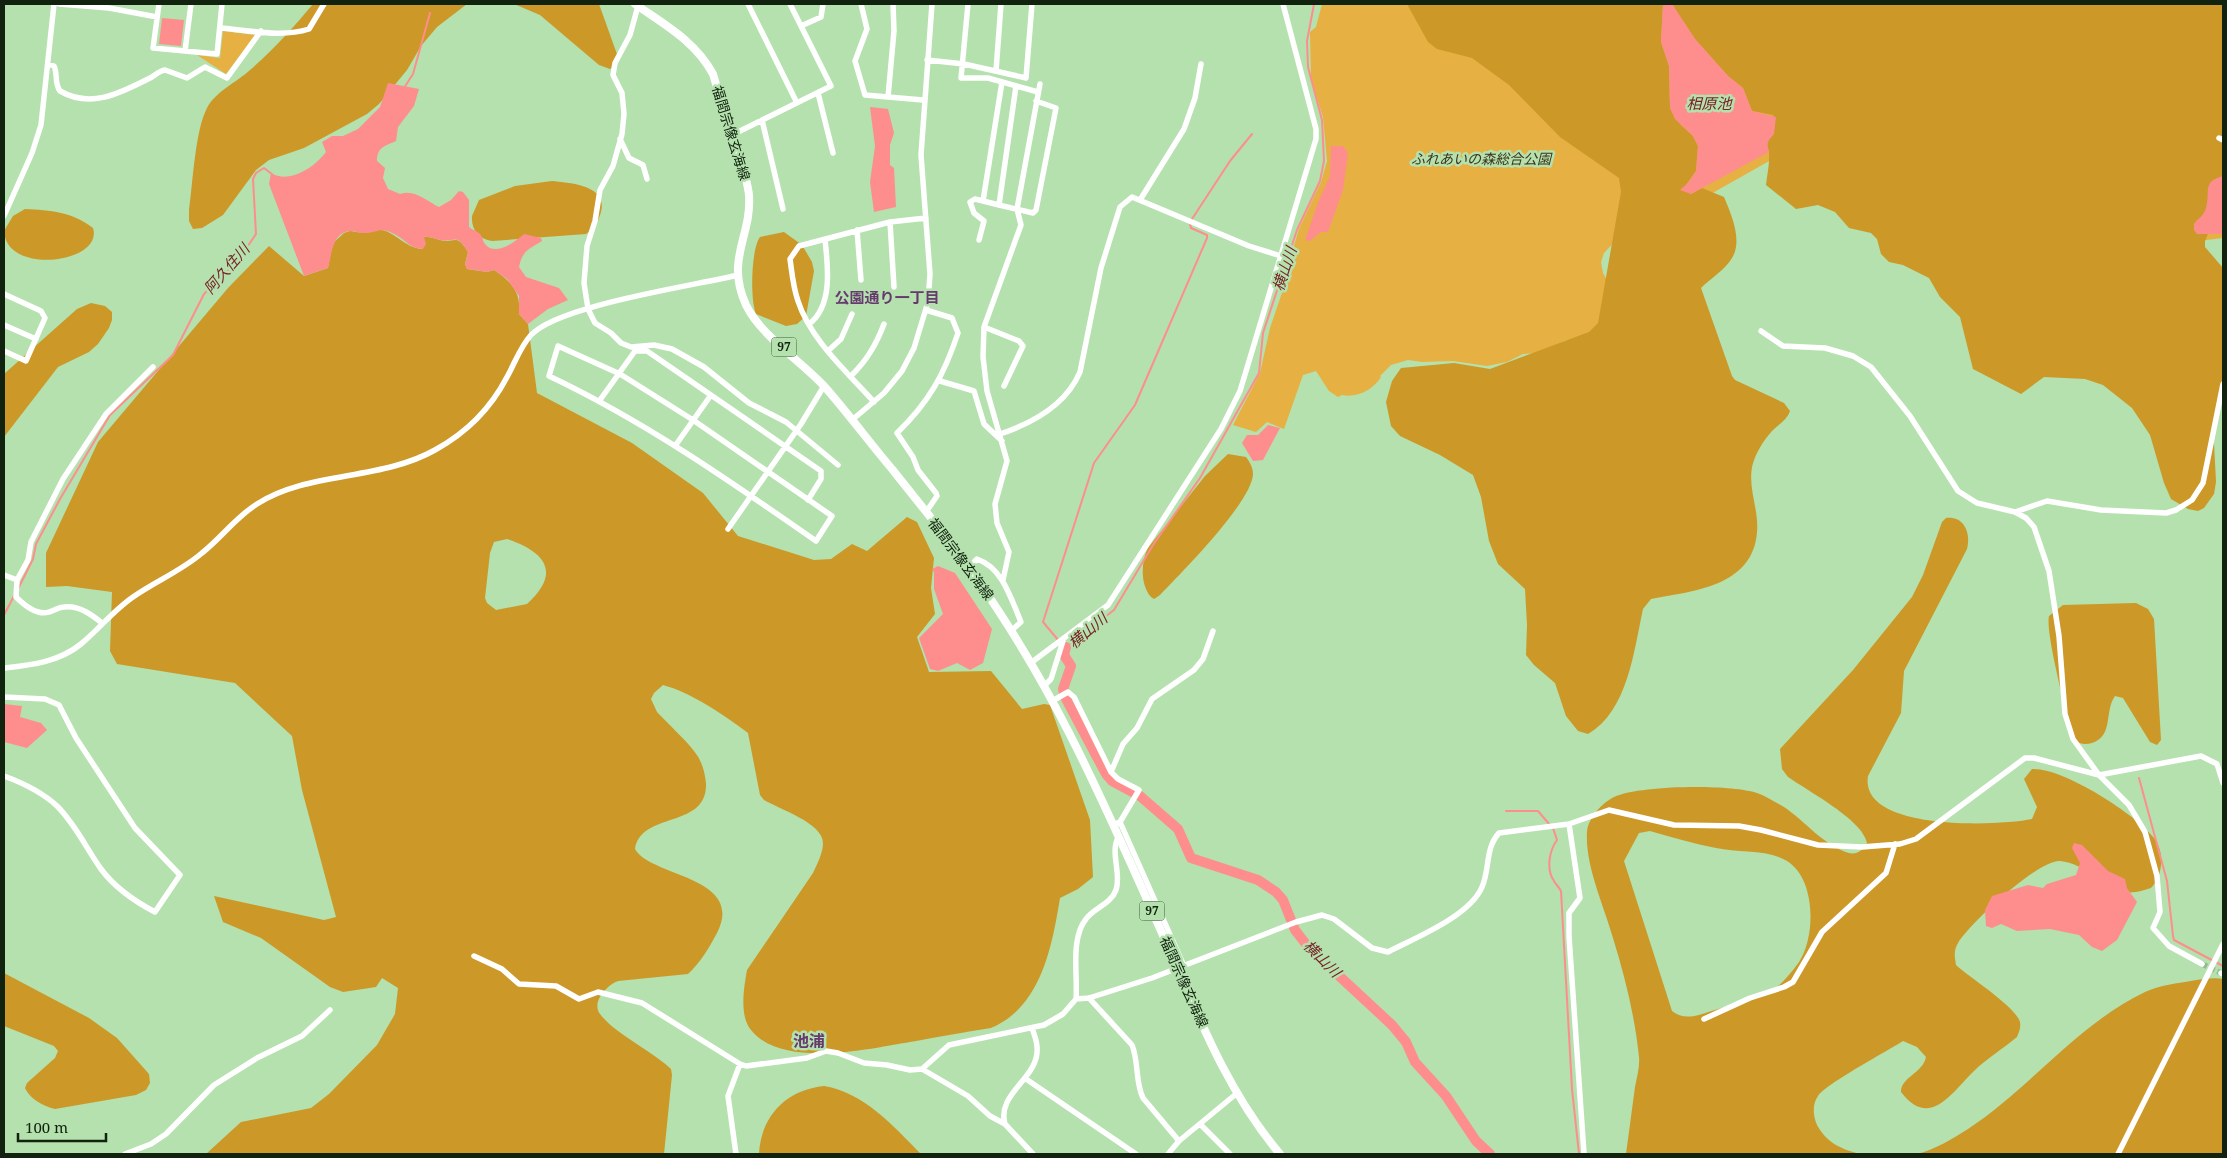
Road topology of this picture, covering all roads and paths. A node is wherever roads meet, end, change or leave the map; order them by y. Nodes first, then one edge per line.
1 (54, 4) edge
2 (59, 4) edge
3 (158, 4) edge
4 (190, 4) edge
5 (222, 4) edge
6 (324, 4) edge
7 (748, 4) edge
8 (790, 4) edge
9 (824, 4) edge
10 (861, 4) edge
11 (893, 4) edge
12 (932, 4) edge
13 (968, 4) edge
14 (1001, 4) edge
15 (1032, 4) edge
16 (1283, 4) edge
17 (636, 5) edge
18 (157, 17) junction
19 (801, 26) junction
20 (220, 28) junction
21 (261, 31) junction
22 (185, 51) junction
23 (927, 60) junction
24 (48, 64) junction
25 (964, 64) junction
26 (1201, 64) dead end
27 (996, 71) junction
28 (1002, 82) junction
29 (1040, 84) dead end
30 (1016, 86) junction
31 (1038, 92) junction
32 (818, 93) junction
33 (888, 97) junction
34 (923, 100) junction
35 (1036, 101) junction
36 (797, 103) junction
37 (762, 120) junction
38 (732, 135) junction
39 (620, 139) junction
40 (833, 153) dead end
41 (648, 179) dead end
42 (1140, 200) junction
43 (983, 201) junction
44 (999, 205) junction
45 (783, 209) dead end
46 (1017, 209) junction
47 (4, 216) edge
48 (926, 218) junction
49 (890, 222) junction
50 (857, 230) junction
51 (825, 240) junction
52 (979, 240) dead end
53 (1281, 256) junction
54 (734, 276) junction
55 (861, 280) dead end
56 (894, 287) dead end
57 (4, 294) edge
58 (588, 309) junction
59 (926, 310) junction
60 (852, 314) dead end
61 (809, 324) junction
62 (884, 324) dead end
63 (4, 325) edge
64 (984, 327) junction
65 (1761, 331) dead end
66 (36, 339) junction
67 (829, 350) junction
68 (4, 351) edge
69 (153, 367) dead end
70 (620, 374) junction
71 (851, 376) junction
72 (940, 380) junction
73 (2223, 384) edge
74 (824, 386) junction
75 (1004, 386) dead end
76 (711, 395) junction
77 (600, 400) junction
78 (874, 402) junction
79 (693, 420) junction
80 (852, 420) junction
81 (797, 430) junction
82 (1000, 434) junction
83 (1002, 441) junction
84 (675, 446) junction
85 (785, 446) junction
86 (838, 464) dead end
87 (768, 472) junction
88 (751, 496) junction
89 (808, 500) junction
90 (926, 512) junction
91 (2015, 512) junction
92 (728, 528) dead end
93 (968, 567) junction
94 (4, 575) edge
95 (17, 580) junction
96 (1003, 580) junction
97 (102, 623) junction
98 (1012, 630) junction
99 (1214, 631) dead end
100 (1063, 640) junction
101 (1032, 662) junction
102 (4, 668) edge
103 (1045, 685) junction
104 (4, 696) edge
105 (1054, 700) junction
106 (1111, 772) junction
107 (2099, 775) junction
108 (4, 776) edge
109 (2223, 783) edge
110 (1117, 823) junction
111 (1569, 824) junction
112 (1119, 836) junction
113 (1895, 844) junction
114 (2223, 944) edge
115 (474, 956) dead end
116 (2202, 964) tunnel mouth
117 (1181, 968) junction
118 (1088, 998) junction
119 (1076, 999) junction
120 (330, 1010) dead end
121 (1704, 1019) dead end
122 (1032, 1028) junction
123 (740, 1064) junction
124 (922, 1069) junction
125 (1026, 1079) junction
126 (1236, 1094) junction
127 (1005, 1124) junction
128 (1200, 1124) junction
129 (1179, 1141) junction
130 (125, 1154) edge
131 (736, 1154) edge
132 (1033, 1154) edge
133 (1136, 1154) edge
134 (1168, 1154) edge
135 (1230, 1154) edge
136 (1280, 1154) edge
137 (1584, 1154) edge
138 (2118, 1154) edge

1 - 24 street
2 - 18 street
3 - 18 street
4 - 22 street
5 - 20 street
6 - 21 street
7 - 36 street
8 - 19 street
9 - 19 street
10 - 33 street
11 - 33 street
12 - 23 street
13 - 25 street
14 - 27 street
15 - 27 street
16 - 53 street
17 - 38 main road, 福間宗像玄海線 / 97
17 - 39 street
18 - 22 street
19 - 32 street
20 - 21 street
20 - 22 street
21 - 24 street
23 - 25 street
23 - 34 street
24 - 47 street
25 - 27 street
25 - 28 street
26 - 42 street
28 - 30 street
28 - 43 street
29 - 31 street
30 - 31 street
30 - 44 street
31 - 35 street
32 - 36 street
32 - 40 street
33 - 34 street
34 - 48 street
35 - 46 street
35 - 46 street
36 - 37 street
37 - 38 street
37 - 45 street
38 - 54 main road, 福間宗像玄海線 / 97
39 - 41 street
39 - 58 street
42 - 53 street
42 - 82 street
43 - 44 street
43 - 52 street
44 - 46 street
46 - 64 street
48 - 49 street
48 - 59 street
49 - 50 street
49 - 56 street
50 - 51 street
50 - 55 street
51 - 61 street
51 - 61 street
53 - 100 street
54 - 58 street
54 - 74 main road, 福間宗像玄海線 / 97
57 - 66 street
58 - 81 street
58 - 97 street
59 - 72 street
59 - 78 street
60 - 67 street
61 - 67 street
62 - 71 street
63 - 66 street
64 - 75 street
64 - 82 street
65 - 91 street
66 - 68 street
67 - 71 street
69 - 95 street
70 - 76 street
70 - 77 street
70 - 77 street
70 - 79 street
71 - 78 street
72 - 83 street
72 - 90 street
73 - 91 street
74 - 80 main road, 福間宗像玄海線 / 97
74 - 81 street
76 - 79 street
76 - 85 street
77 - 84 street
78 - 80 street
79 - 84 street
79 - 87 street
80 - 90 main road, 福間宗像玄海線 / 97
81 - 85 street
81 - 86 street
82 - 83 street
83 - 96 street
84 - 88 street
85 - 87 street
85 - 89 street
87 - 88 street
87 - 89 street
88 - 89 street
88 - 92 street
90 - 93 main road, 福間宗像玄海線 / 97
91 - 107 street
93 - 96 street
93 - 98 main road, 福間宗像玄海線 / 97
94 - 95 street
95 - 97 street
96 - 98 street
97 - 102 street
98 - 101 main road, 福間宗像玄海線 / 97
99 - 106 street
100 - 101 street
100 - 103 street
101 - 103 main road, 福間宗像玄海線 / 97
103 - 105 main road, 福間宗像玄海線 / 97
104 - 108 street
105 - 106 street
105 - 110 main road, 福間宗像玄海線 / 97
106 - 110 street
107 - 109 street
107 - 113 street
107 - 116 street
110 - 112 main road, 福間宗像玄海線 / 97
110 - 117 street
111 - 113 street
111 - 117 street
111 - 137 street
112 - 117 main road, 福間宗像玄海線 / 97
112 - 119 street
113 - 121 street
114 - 138 street
115 - 123 street
117 - 118 street
117 - 126 main road, 福間宗像玄海線 / 97
118 - 119 street
118 - 129 street
119 - 122 street
120 - 130 street
122 - 124 street
122 - 125 street
123 - 124 street
123 - 131 street
124 - 127 street
125 - 127 street
125 - 133 street
126 - 128 street
126 - 136 main road, 福間宗像玄海線 / 97
127 - 132 street
128 - 129 street
128 - 135 street
129 - 134 street

